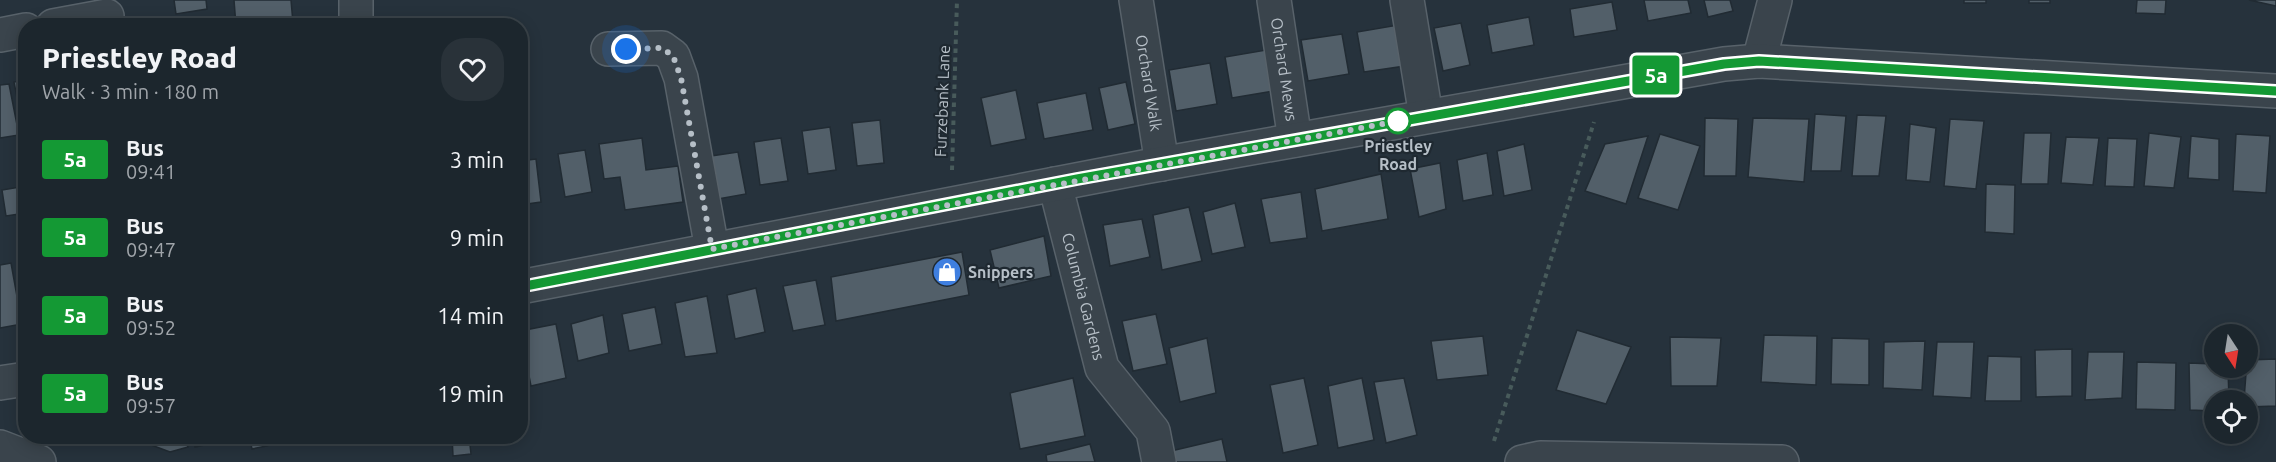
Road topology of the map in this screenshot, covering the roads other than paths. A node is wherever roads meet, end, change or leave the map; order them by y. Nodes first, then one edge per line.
1 (50, 0) edge
2 (356, 0) edge
3 (1136, 0) edge
4 (1274, 0) edge
5 (1407, 0) edge
6 (1775, 0) edge
7 (107, 16) dead end
8 (51, 18) edge
9 (96, 18) edge
10 (356, 18) edge
11 (18, 32) edge
12 (0, 35) edge
13 (608, 49) dead end
14 (1759, 61) junction
15 (2276, 91) edge
16 (1426, 116) junction
17 (1295, 140) junction
18 (1162, 165) junction
19 (1055, 184) junction
20 (712, 249) junction
21 (528, 285) edge
22 (18, 381) edge
23 (0, 384) edge
24 (0, 447) edge
25 (39, 462) edge
26 (1159, 462) edge
27 (1522, 462) edge
28 (1782, 462) edge

1 - 8 street
2 - 10 street
3 - 18 street, Orchard Walk
4 - 17 street, Orchard Mews
5 - 16 street
6 - 14 street
7 - 9 street
11 - 12 street
13 - 20 street
14 - 15 street
14 - 16 street
16 - 17 street
17 - 18 street
18 - 19 street
19 - 20 street
19 - 26 street, Columbia Gardens
20 - 21 street
22 - 23 street
24 - 25 street
27 - 28 street

